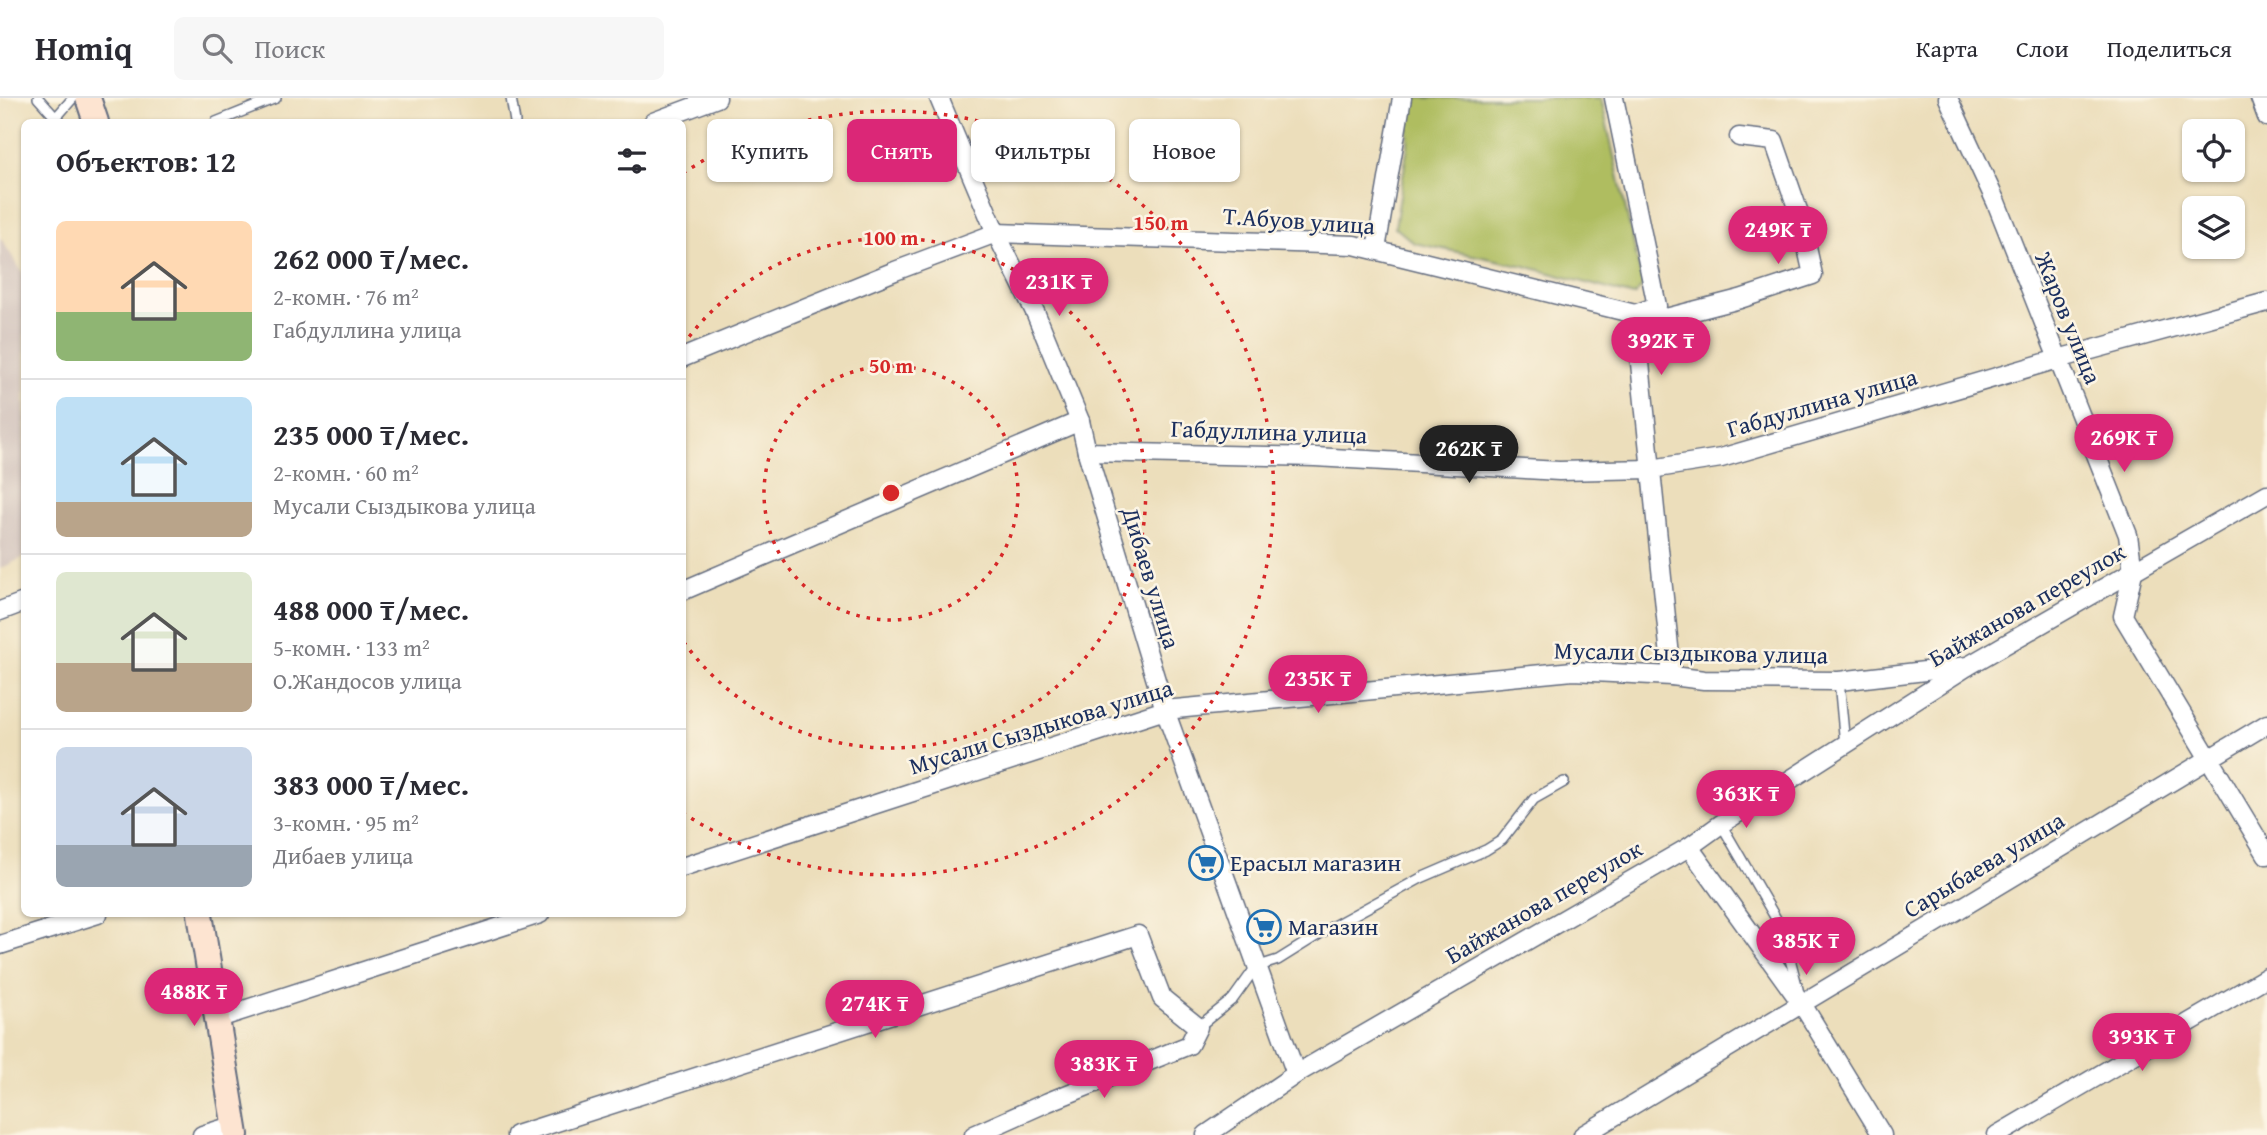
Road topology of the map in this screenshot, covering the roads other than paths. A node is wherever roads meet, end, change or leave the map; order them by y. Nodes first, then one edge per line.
1 (38, 98) edge
2 (73, 98) edge
3 (88, 98) edge
4 (276, 98) edge
5 (511, 98) edge
6 (717, 98) edge
7 (939, 98) edge
8 (1402, 98) edge
9 (1615, 98) edge
10 (1948, 98) edge
11 (2260, 98) edge
12 (2267, 117) edge
13 (53, 119) edge
14 (55, 119) edge
15 (95, 119) edge
16 (224, 119) edge
17 (514, 119) edge
18 (661, 119) edge
19 (1739, 136) dead end
20 (996, 233) junction
21 (1376, 248) junction
22 (2267, 302) edge
23 (1635, 314) junction
24 (686, 356) edge
25 (2058, 359) junction
26 (1080, 421) junction
27 (1087, 452) junction
28 (1651, 469) junction
29 (2267, 494) edge
30 (2133, 572) junction
31 (686, 589) edge
32 (21, 603) edge
33 (0, 611) edge
34 (1968, 667) junction
35 (1672, 676) junction
36 (1839, 681) junction
37 (1165, 710) junction
38 (2267, 724) edge
39 (1845, 745) junction
40 (2210, 758) junction
41 (1564, 782) dead end
42 (1721, 824) junction
43 (1689, 847) junction
44 (2267, 855) edge
45 (686, 866) edge
46 (89, 917) edge
47 (200, 917) edge
48 (531, 917) edge
49 (0, 945) edge
50 (1256, 967) junction
51 (2267, 977) edge
52 (1802, 1004) junction
53 (216, 1019) junction
54 (1198, 1027) junction
55 (1296, 1073) junction
56 (236, 1130) edge
57 (202, 1135) edge
58 (516, 1135) edge
59 (974, 1135) edge
60 (1206, 1135) edge
61 (1583, 1135) edge
62 (1882, 1135) edge
63 (1997, 1135) edge

1 - 13 lane
2 - 14 lane
3 - 15 main road
4 - 16 lane
5 - 17 lane
6 - 18 street
7 - 20 street
8 - 21 street
9 - 23 street
10 - 25 street, Жаров улица
11 - 12 street
19 - 23 street, Т.Абуов улица
20 - 21 street, Т.Абуов улица
20 - 24 street, Т.Абуов улица
20 - 26 street
21 - 23 street, Т.Абуов улица
22 - 25 street, Габдуллина улица
23 - 28 street
25 - 28 street, Габдуллина улица
25 - 30 street, Жаров улица
26 - 27 street
26 - 31 street
27 - 28 street, Габдуллина улица
27 - 37 street, Дибаев улица
28 - 35 street
29 - 30 street, Байжанова переулок
30 - 34 street, Байжанова переулок
30 - 40 street, Жаров улица
32 - 33 street
34 - 36 street, Мусали Сыздыкова улица
34 - 39 street, Байжанова переулок
35 - 36 street, Мусали Сыздыкова улица
35 - 37 street, Мусали Сыздыкова улица
36 - 39 lane
37 - 45 street, Мусали Сыздыкова улица
37 - 50 street, Дибаев улица
38 - 40 street, Сарыбаева улица
39 - 42 street, Байжанова переулок
40 - 44 street, Жаров улица
40 - 52 street, Сарыбаева улица
41 - 50 lane
42 - 43 street, Байжанова переулок
42 - 52 lane
43 - 52 street
43 - 55 street, Байжанова переулок
46 - 49 street
47 - 53 main road
48 - 53 street
50 - 54 lane
50 - 55 street, Дибаев улица
51 - 63 street
52 - 61 street, Сарыбаева улица
52 - 62 street
53 - 56 main road
54 - 58 street
54 - 59 street
55 - 60 street, Байжанова переулок
56 - 57 street

